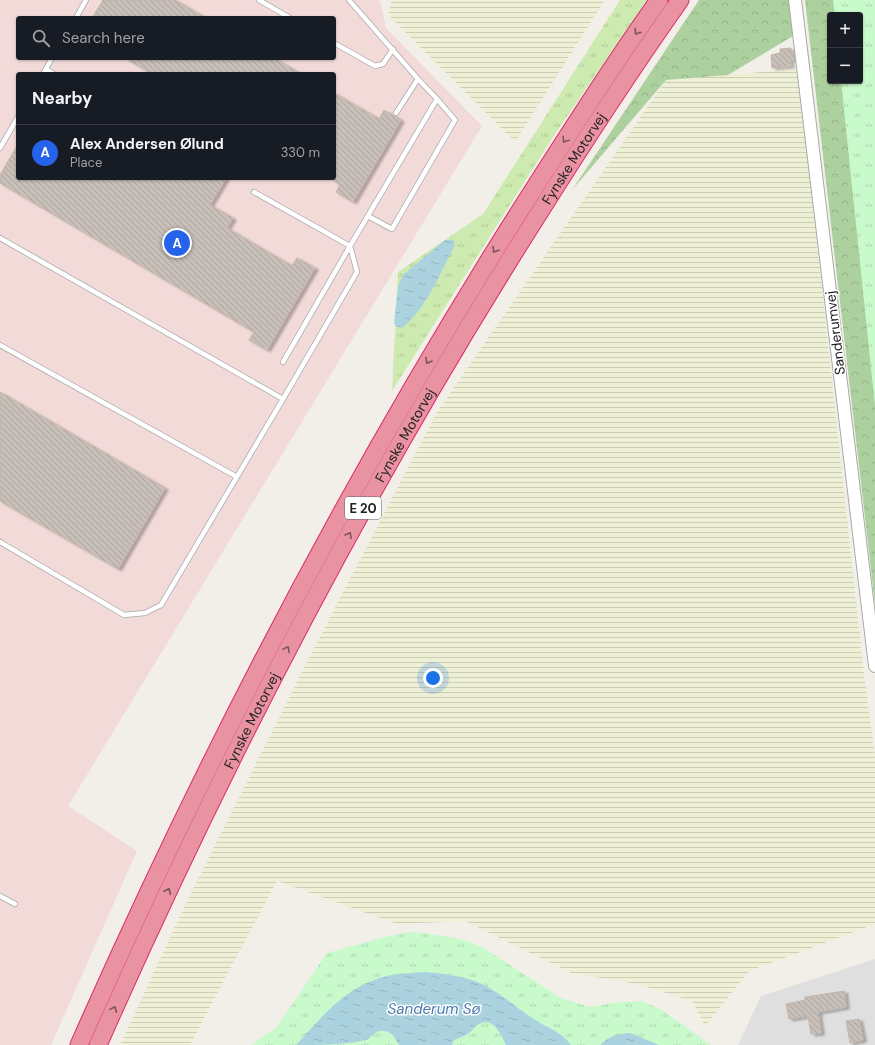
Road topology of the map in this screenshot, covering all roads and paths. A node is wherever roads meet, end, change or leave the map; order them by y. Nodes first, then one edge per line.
1 (86, 0) edge
2 (259, 0) edge
3 (349, 0) edge
4 (659, 0) edge
5 (680, 0) edge
6 (795, 0) edge
7 (77, 16) edge
8 (287, 16) edge
9 (336, 44) edge
10 (393, 49) junction
11 (51, 60) edge
12 (44, 72) edge
13 (418, 79) junction
14 (437, 99) junction
15 (396, 114) dead end
16 (16, 120) edge
17 (0, 148) edge
18 (254, 192) dead end
19 (368, 216) junction
20 (0, 238) edge
21 (350, 246) junction
22 (0, 345) edge
23 (283, 362) dead end
24 (283, 399) junction
25 (237, 477) junction
26 (0, 542) edge
27 (875, 666) edge
28 (0, 896) edge
29 (14, 904) dead end
30 (80, 1045) edge
31 (98, 1045) edge

1 - 7 lane
2 - 8 lane
3 - 10 lane
4 -> 30 highway, Fynske Motorvej / E 20
31 -> 5 highway, Fynske Motorvej / E 20
6 - 27 street, Sanderumvej
9 - 10 lane
10 - 13 lane
11 - 12 lane
13 - 14 lane
13 - 15 lane
14 - 19 lane
14 - 19 lane
16 - 17 lane
18 - 21 lane
19 - 21 lane
20 - 24 lane
21 - 23 lane
21 - 24 lane
22 - 25 lane
24 - 25 lane
25 - 26 lane
28 - 29 lane

